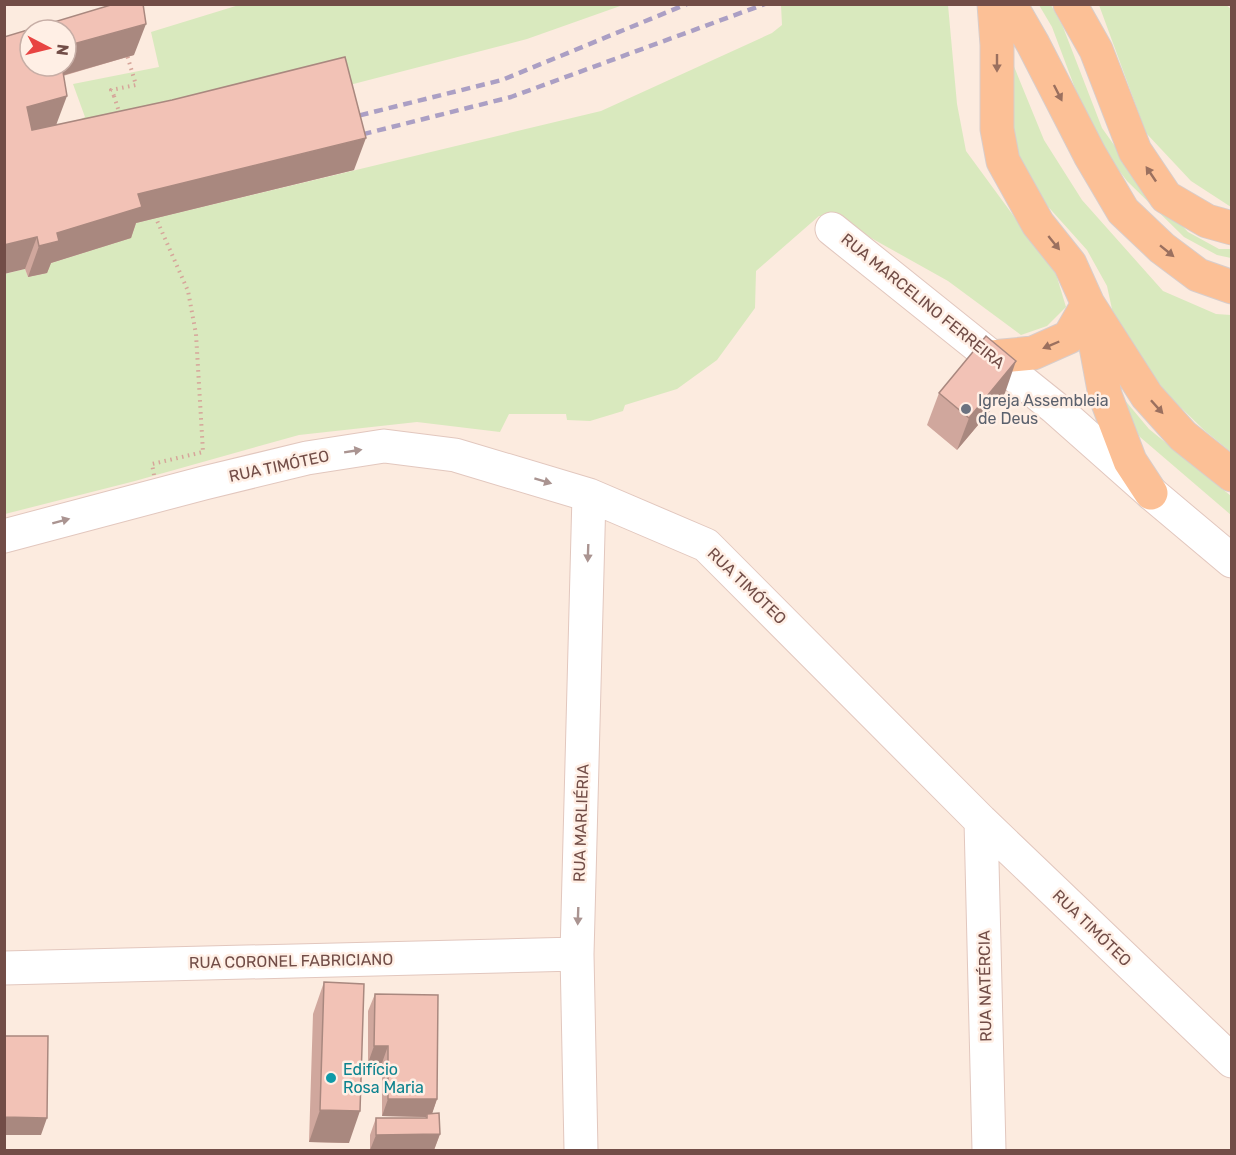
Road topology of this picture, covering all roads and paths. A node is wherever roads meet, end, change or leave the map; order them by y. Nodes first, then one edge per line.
1 (994, 4) edge
2 (1010, 4) edge
3 (1071, 4) edge
4 (126, 50) edge
5 (121, 118) edge
6 (152, 206) edge
7 (1232, 228) edge
8 (832, 229) dead end
9 (1232, 286) edge
10 (1088, 304) junction
11 (992, 357) junction
12 (154, 475) dead end
13 (1232, 475) edge
14 (1151, 493) junction
15 (589, 495) junction
16 (4, 536) edge
17 (1232, 561) edge
18 (981, 821) junction
19 (577, 954) junction
20 (4, 968) edge
21 (1232, 1061) edge
22 (581, 1150) edge
23 (988, 1150) edge

1 -> 10 main road
2 -> 9 main road
7 -> 3 main road
4 - 5 path, bridge
6 - 12 path, bridge
8 - 11 street, RUA MARCELINO FERREIRA
10 -> 11 main road
10 -> 13 main road
10 - 14 main road
11 - 14 street, RUA MARCELINO FERREIRA
14 - 17 street, RUA MARCELINO FERREIRA
16 -> 15 street, RUA TIMÓTEO
15 - 18 street, RUA TIMÓTEO
15 -> 19 street, RUA MARLIÉRIA
18 - 21 street, RUA TIMÓTEO
18 - 23 street, RUA NATÉRCIA
19 - 20 street, RUA CORONEL FABRICIANO
19 - 22 street, RUA MARLIÉRIA

